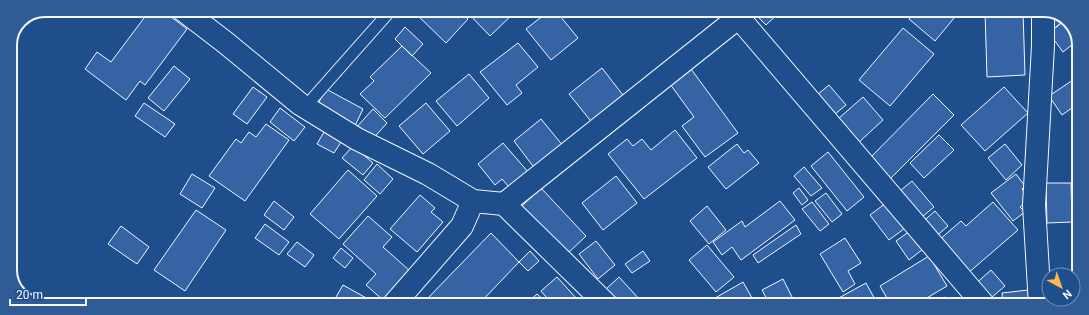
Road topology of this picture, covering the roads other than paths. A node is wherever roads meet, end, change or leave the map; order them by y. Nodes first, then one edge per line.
1 (192, 17) edge
2 (385, 17) edge
3 (732, 17) edge
4 (739, 17) edge
5 (1043, 17) edge
6 (305, 107) junction
7 (474, 201) junction
8 (504, 204) junction
9 (399, 298) edge
10 (601, 298) edge
11 (978, 298) edge
12 (1040, 298) edge

1 - 6 street
2 - 6 lane
3 - 8 street
4 - 11 street
5 - 12 street
6 - 7 street
7 - 8 street
7 - 9 street
8 - 10 street

